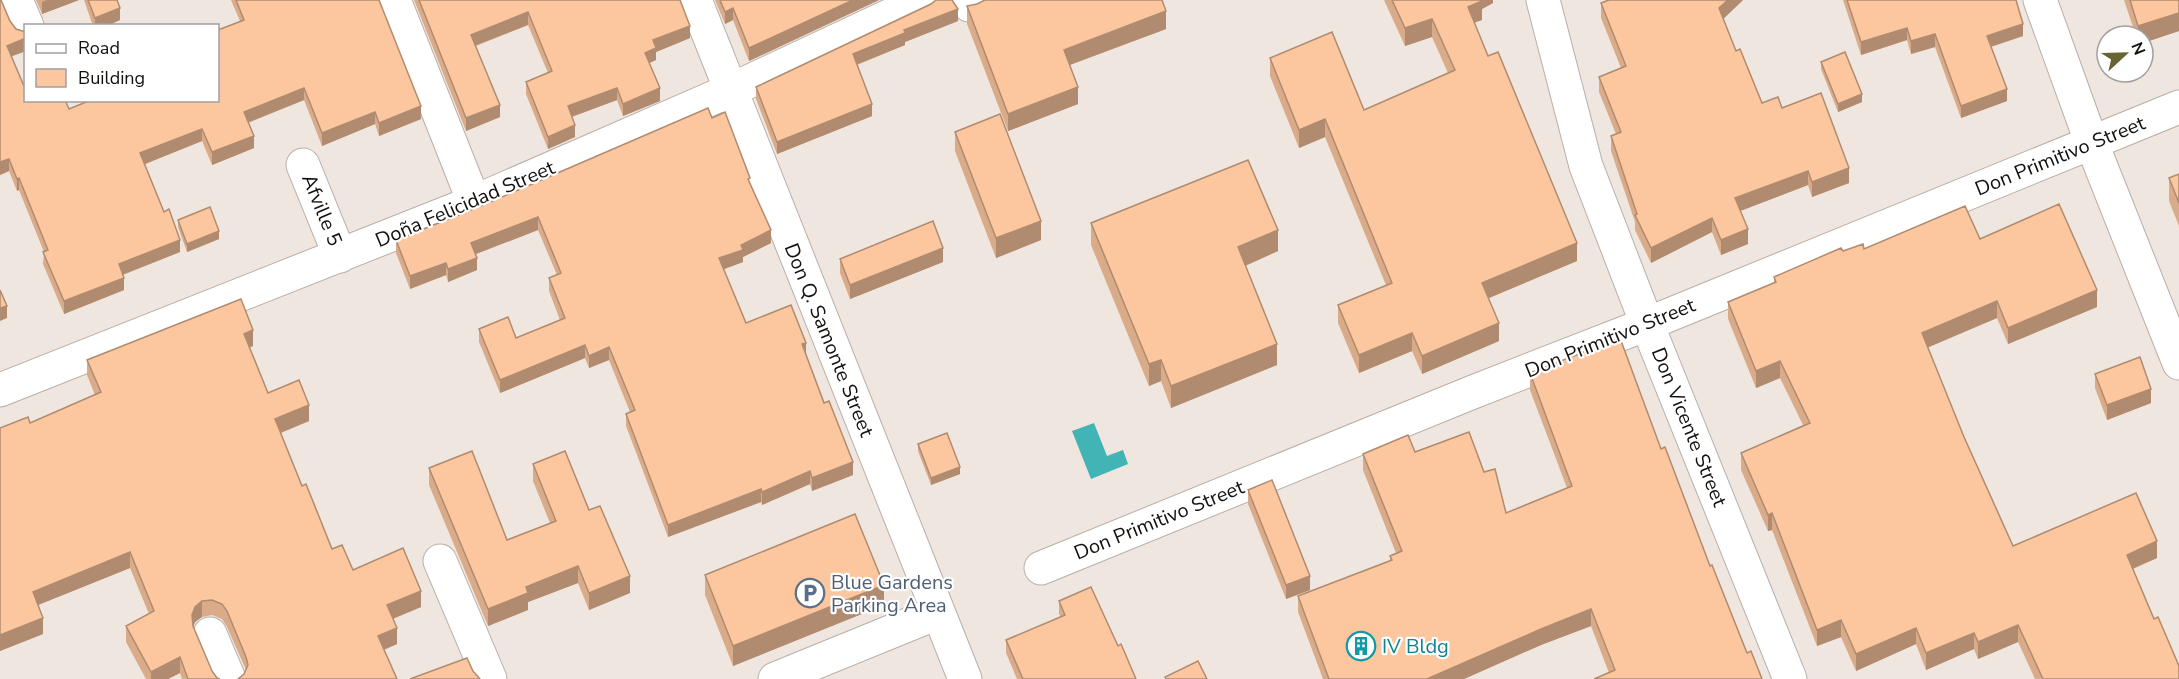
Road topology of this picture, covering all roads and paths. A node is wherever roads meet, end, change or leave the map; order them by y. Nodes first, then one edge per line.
1 (16, 0) edge
2 (394, 0) edge
3 (694, 0) edge
4 (923, 0) edge
5 (1543, 0) edge
6 (2040, 0) edge
7 (26, 24) edge
8 (731, 90) junction
9 (2179, 107) edge
10 (2092, 144) junction
11 (303, 165) dead end
12 (474, 202) junction
13 (340, 256) junction
14 (1647, 324) junction
15 (2179, 363) edge
16 (0, 390) edge
17 (440, 561) dead end
18 (1041, 568) dead end
19 (937, 613) junction
20 (210, 634) dead end
21 (229, 679) edge
22 (490, 679) edge
23 (775, 679) edge
24 (965, 679) edge
25 (1790, 679) edge

1 - 7 street
2 - 12 street
3 - 8 street, Don Q. Samonte Street
4 - 8 street, Doña Felicidad Street
5 - 14 street, Don Vicente Street
6 - 10 street
8 - 12 street, Doña Felicidad Street
8 - 19 street, Don Q. Samonte Street
9 - 10 street, Don Primitivo Street
10 - 14 street, Don Primitivo Street
10 - 15 street
11 - 13 street, Afville 5
12 - 13 street, Doña Felicidad Street
13 - 16 street, Doña Felicidad Street
14 - 18 street, Don Primitivo Street
14 - 25 street, Don Vicente Street
17 - 22 street
19 - 23 street
19 - 24 street, Don Q. Samonte Street
20 - 21 street

